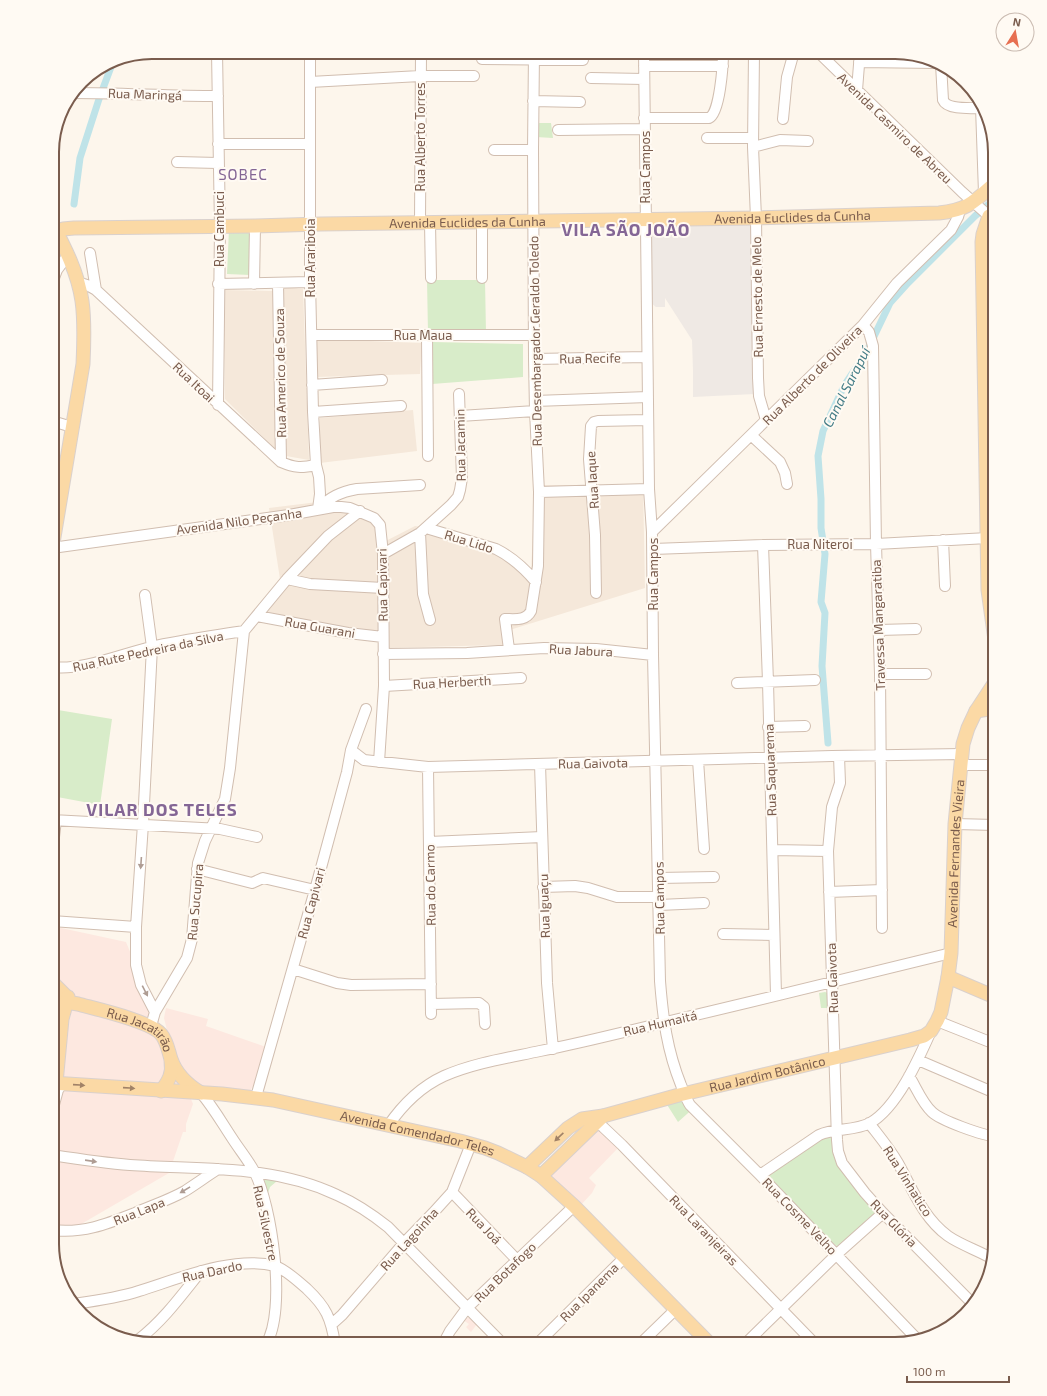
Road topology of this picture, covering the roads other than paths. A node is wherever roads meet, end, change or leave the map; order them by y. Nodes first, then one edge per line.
1 (218, 59) edge
2 (310, 59) edge
3 (421, 59) edge
4 (534, 59) edge
5 (571, 59) edge
6 (644, 59) edge
7 (722, 59) edge
8 (754, 59) edge
9 (792, 59) edge
10 (825, 59) edge
11 (860, 59) edge
12 (886, 59) edge
13 (583, 60) dead end
14 (914, 61) edge
15 (644, 66) junction
16 (722, 66) junction
17 (941, 71) edge
18 (420, 76) junction
19 (474, 76) dead end
20 (591, 78) dead end
21 (644, 79) junction
22 (310, 82) junction
23 (857, 90) junction
24 (80, 93) edge
25 (218, 96) junction
26 (533, 101) junction
27 (580, 102) dead end
28 (976, 107) edge
29 (644, 118) junction
30 (981, 118) edge
31 (783, 119) dead end
32 (645, 129) junction
33 (558, 130) dead end
34 (707, 138) dead end
35 (808, 141) dead end
36 (753, 143) junction
37 (218, 144) junction
38 (310, 144) junction
39 (494, 150) dead end
40 (533, 150) junction
41 (177, 162) dead end
42 (218, 163) junction
43 (988, 190) edge
44 (984, 193) junction
45 (960, 210) junction
46 (988, 211) edge
47 (756, 218) junction
48 (645, 219) junction
49 (533, 221) junction
50 (482, 222) junction
51 (425, 223) junction
52 (310, 224) junction
53 (255, 226) junction
54 (220, 227) junction
55 (61, 236) edge
56 (59, 253) edge
57 (90, 253) dead end
58 (431, 278) dead end
59 (482, 278) dead end
60 (77, 282) junction
61 (310, 282) junction
62 (278, 283) junction
63 (218, 284) junction
64 (254, 284) junction
65 (96, 290) junction
66 (988, 324) edge
67 (863, 325) junction
68 (312, 335) junction
69 (534, 335) junction
70 (427, 336) junction
71 (647, 357) junction
72 (534, 360) junction
73 (382, 380) dead end
74 (312, 384) junction
75 (459, 394) dead end
76 (648, 397) junction
77 (535, 400) junction
78 (218, 405) junction
79 (401, 406) dead end
80 (535, 411) junction
81 (313, 412) junction
82 (460, 416) junction
83 (648, 420) junction
84 (766, 420) junction
85 (59, 423) edge
86 (72, 427) junction
87 (751, 435) junction
88 (428, 456) dead end
89 (281, 462) junction
90 (316, 465) junction
91 (787, 484) dead end
92 (420, 485) dead end
93 (649, 489) junction
94 (591, 490) junction
95 (539, 492) junction
96 (59, 506) edge
97 (318, 509) junction
98 (360, 512) junction
99 (423, 531) junction
100 (652, 532) junction
101 (944, 540) junction
102 (876, 544) junction
103 (988, 544) edge
104 (763, 545) junction
105 (59, 547) edge
106 (652, 548) junction
107 (383, 554) junction
108 (287, 579) junction
109 (536, 582) junction
110 (945, 586) dead end
111 (383, 588) junction
112 (596, 593) dead end
113 (145, 595) dead end
114 (257, 616) junction
115 (430, 620) dead end
116 (916, 629) dead end
117 (879, 630) junction
118 (244, 631) junction
119 (383, 637) junction
120 (152, 647) junction
121 (509, 649) junction
122 (383, 654) junction
123 (653, 655) junction
124 (59, 667) edge
125 (880, 674) junction
126 (926, 674) dead end
127 (520, 678) dead end
128 (815, 680) dead end
129 (768, 682) junction
130 (737, 683) dead end
131 (384, 686) junction
132 (988, 693) edge
133 (366, 709) dead end
134 (988, 709) edge
135 (976, 711) junction
136 (805, 726) dead end
137 (768, 727) junction
138 (351, 750) junction
139 (881, 755) junction
140 (836, 756) junction
141 (769, 758) junction
142 (698, 760) junction
143 (961, 760) junction
144 (656, 761) junction
145 (379, 762) junction
146 (540, 764) junction
147 (988, 764) edge
148 (428, 766) junction
149 (59, 820) edge
150 (143, 824) junction
151 (955, 824) junction
152 (988, 825) edge
153 (210, 829) junction
154 (257, 837) dead end
155 (542, 837) junction
156 (429, 842) junction
157 (704, 849) dead end
158 (773, 850) junction
159 (828, 851) junction
160 (197, 869) junction
161 (714, 877) dead end
162 (659, 878) junction
163 (544, 887) junction
164 (315, 890) junction
165 (882, 890) junction
166 (828, 892) junction
167 (659, 901) junction
168 (704, 903) dead end
169 (59, 921) edge
170 (136, 928) junction
171 (882, 928) dead end
172 (722, 934) dead end
173 (774, 935) junction
174 (950, 953) junction
175 (293, 969) junction
176 (948, 977) junction
177 (833, 982) junction
178 (432, 984) junction
179 (59, 989) edge
180 (988, 994) edge
181 (776, 995) junction
182 (59, 996) edge
183 (71, 1001) junction
184 (155, 1012) junction
185 (664, 1023) junction
186 (485, 1024) dead end
187 (151, 1026) junction
188 (934, 1026) junction
189 (988, 1042) edge
190 (553, 1049) junction
191 (835, 1059) junction
192 (918, 1060) junction
193 (172, 1061) junction
194 (59, 1072) edge
195 (909, 1076) junction
196 (59, 1085) edge
197 (988, 1089) edge
198 (161, 1091) junction
199 (201, 1093) junction
200 (684, 1093) junction
201 (256, 1098) junction
202 (597, 1119) junction
203 (870, 1123) junction
204 (388, 1126) junction
205 (837, 1131) junction
206 (988, 1135) edge
207 (471, 1144) junction
208 (59, 1156) edge
209 (527, 1167) junction
210 (218, 1169) junction
211 (254, 1171) junction
212 (760, 1175) junction
213 (542, 1176) junction
214 (452, 1192) junction
215 (574, 1206) junction
216 (883, 1213) junction
217 (59, 1230) edge
218 (404, 1243) junction
219 (837, 1254) junction
220 (987, 1256) edge
221 (625, 1257) junction
222 (517, 1260) junction
223 (276, 1266) junction
224 (200, 1271) junction
225 (969, 1300) edge
226 (80, 1303) edge
227 (467, 1308) junction
228 (676, 1309) junction
229 (781, 1309) junction
230 (332, 1324) junction
231 (913, 1335) edge
232 (142, 1336) edge
233 (269, 1337) edge
234 (334, 1337) edge
235 (447, 1337) edge
236 (496, 1337) edge
237 (544, 1337) edge
238 (647, 1337) edge
239 (703, 1337) edge
240 (752, 1337) edge
241 (808, 1337) edge

1 - 25 street, Rua Cambuci
2 - 22 street, Rua Arariboia
3 - 18 street, Rua Alberto Torres
4 - 26 street, Rua Desembargador Geraldo Toledo
5 - 13 street
6 - 15 street, Rua Campos
7 - 16 street
8 - 36 street, Rua Ernesto de Melo
9 - 31 street
10 - 23 street, Avenida Casmiro de Abreu
11 - 23 street
12 - 14 street
15 - 16 street
15 - 21 street, Rua Campos
16 - 29 street
17 - 28 street
18 - 19 street
18 - 22 street
18 - 51 street, Rua Alberto Torres
20 - 21 street
21 - 29 street, Rua Campos
22 - 38 street, Rua Arariboia
23 - 46 street, Avenida Casmiro de Abreu
24 - 25 street, Rua Maringá
25 - 37 street, Rua Cambuci
26 - 27 street
26 - 40 street, Rua Desembargador Geraldo Toledo
29 - 32 street, Rua Campos
30 - 44 street
32 - 33 street
32 - 48 street, Rua Campos
34 - 36 street
35 - 36 street
36 - 47 street, Rua Ernesto de Melo
37 - 38 street
37 - 42 street, Rua Cambuci
38 - 52 street, Rua Arariboia
39 - 40 street
40 - 49 street, Rua Desembargador Geraldo Toledo
41 - 42 street
42 - 54 street, Rua Cambuci
43 - 44 main road, Avenida Euclides da Cunha
44 - 46 main road, Avenida Euclides da Cunha
45 - 46 main road, Avenida Euclides da Cunha
45 - 47 main road, Avenida Euclides da Cunha
45 - 67 street, Rua Alberto de Oliveira
46 - 66 main road
47 - 48 main road, Avenida Euclides da Cunha
47 - 84 street, Rua Ernesto de Melo
48 - 49 main road, Avenida Euclides da Cunha
48 - 71 street, Rua Campos
49 - 50 main road, Avenida Euclides da Cunha
49 - 69 street, Rua Desembargador Geraldo Toledo
50 - 51 main road, Avenida Euclides da Cunha
50 - 59 street
51 - 52 main road, Avenida Euclides da Cunha
51 - 58 street, Rua Alberto Torres
52 - 53 main road, Avenida Euclides da Cunha
52 - 61 street, Rua Arariboia
53 - 54 main road, Avenida Euclides da Cunha
53 - 64 street
54 - 55 main road, Avenida Euclides da Cunha
54 - 63 street, Rua Cambuci
55 - 56 street
55 - 60 main road
57 - 65 street
60 - 65 street, Rua Itoai
60 - 86 main road
61 - 62 street
61 - 68 street, Rua Arariboia
62 - 64 street
62 - 89 street, Rua Americo de Souza
63 - 64 street
63 - 78 street, Rua Cambuci
65 - 78 street, Rua Itoai
67 - 84 street, Rua Alberto de Oliveira
67 - 102 street, Travessa Mangaratiba
68 - 70 street, Rua Maua
68 - 74 street, Rua Arariboia
69 - 70 street, Rua Maua
69 - 72 street, Rua Desembargador Geraldo Toledo
70 - 88 street
71 - 72 street, Rua Recife
71 - 76 street, Rua Campos
72 - 77 street, Rua Desembargador Geraldo Toledo
73 - 74 street
74 - 81 street, Rua Arariboia
75 - 82 street, Rua Jacamin
76 - 77 street
76 - 83 street, Rua Campos
77 - 80 street, Rua Desembargador Geraldo Toledo
78 - 89 street, Rua Itoai
79 - 81 street
80 - 82 street
80 - 95 street, Rua Desembargador Geraldo Toledo
81 - 90 street, Rua Arariboia
82 - 99 street, Rua Jacamin
83 - 93 street, Rua Campos
83 - 94 street, Rua Iaque
84 - 87 street, Rua Alberto de Oliveira
85 - 86 street
86 - 96 main road
87 - 91 street
87 - 100 street, Rua Alberto de Oliveira
89 - 90 street, Rua Itoai
90 - 97 street, Rua Arariboia
92 - 97 street, Avenida Nilo Peçanha
93 - 94 street
93 - 100 street, Rua Campos
94 - 95 street
94 - 112 street, Rua Iaque
95 - 109 street, Rua Desembargador Geraldo Toledo
97 - 98 street, Rua Capivari
97 - 105 street, Avenida Nilo Peçanha
98 - 107 street, Rua Capivari
98 - 108 street
99 - 107 street, Rua Jacamin
99 - 109 street, Rua Lido
99 - 115 street
100 - 106 street, Rua Campos
101 - 102 street, Rua Niteroi
101 - 103 street, Rua Niteroi
101 - 110 street
102 - 104 street, Rua Niteroi
102 - 117 street, Travessa Mangaratiba
104 - 106 street, Rua Niteroi
104 - 129 street, Rua Saquarema
106 - 123 street, Rua Campos
107 - 111 street, Rua Capivari
108 - 111 street
108 - 114 street
109 - 121 street
111 - 119 street, Rua Capivari
113 - 120 street
114 - 118 street
114 - 119 street, Rua Guarani
116 - 117 street
117 - 125 street, Travessa Mangaratiba
118 - 120 street, Rua Rute Pedreira da Silva
118 - 153 street, Rua Sucupira
119 - 122 street, Rua Capivari
120 - 124 street, Rua Rute Pedreira da Silva
120 - 150 street
121 - 122 street, Rua Jabura
121 - 123 street, Rua Jabura
122 - 131 street, Rua Capivari
123 - 144 street, Rua Campos
125 - 126 street
125 - 139 street, Travessa Mangaratiba
127 - 131 street, Rua Herberth
128 - 129 street
129 - 130 street
129 - 137 street, Rua Saquarema
131 - 145 street, Rua Capivari
132 - 135 main road, Avenida Fernandes Vieira
133 - 138 street, Rua Capivari
134 - 135 main road
135 - 143 main road, Avenida Fernandes Vieira
136 - 137 street
137 - 141 street, Rua Saquarema
138 - 145 street, Rua Gaivota
138 - 164 street, Rua Capivari
139 - 140 street, Rua Gaivota
139 - 143 street, Rua Gaivota
139 - 165 street, Travessa Mangaratiba
140 - 141 street, Rua Gaivota
140 - 159 street, Rua Gaivota
141 - 142 street, Rua Gaivota
141 - 158 street, Rua Saquarema
142 - 144 street, Rua Gaivota
142 - 157 street
143 - 147 street, Rua Gaivota
143 - 151 main road, Avenida Fernandes Vieira
144 - 146 street, Rua Gaivota
144 - 162 street, Rua Campos
145 - 148 street, Rua Gaivota
146 - 148 street, Rua Gaivota
146 - 155 street, Rua Iguaçu
148 - 156 street, Rua do Carmo
149 - 150 street
150 - 153 street
150 -> 170 street
151 - 152 street
151 - 174 main road, Avenida Fernandes Vieira
153 - 154 street
153 - 160 street, Rua Sucupira
155 - 156 street
155 - 163 street, Rua Iguaçu
156 - 178 street, Rua do Carmo
158 - 159 street
158 - 173 street, Rua Saquarema
159 - 166 street, Rua Gaivota
160 - 164 street
160 - 184 street, Rua Sucupira
161 - 162 street
162 - 167 street, Rua Campos
163 - 167 street
163 - 190 street, Rua Iguaçu
164 - 175 street, Rua Capivari
165 - 166 street
165 - 171 street, Travessa Mangaratiba
166 - 177 street, Rua Gaivota
167 - 168 street
167 - 185 street, Rua Campos
169 - 170 street
170 -> 184 street
172 - 173 street
173 - 181 street, Rua Saquarema
174 - 176 main road, Avenida Fernandes Vieira
174 - 177 street, Rua Humaitá
175 - 178 street
175 - 201 street, Rua Capivari
176 - 180 main road
176 - 188 main road, Avenida Fernandes Vieira
177 - 181 street, Rua Humaitá
177 - 191 street, Rua Gaivota
178 - 186 street, Rua do Carmo
179 - 183 main road, Rua Jacatirão
181 - 185 street, Rua Humaitá
182 - 183 main road, Rua Jacatirão
183 - 187 main road, Rua Jacatirão
183 - 194 main road
184 - 187 street, Rua Sucupira
185 - 190 street, Rua Humaitá
185 - 200 street, Rua Campos
187 - 193 main road, Rua Jacatirão
188 - 189 street
188 - 191 main road, Rua Jardim Botânico
188 - 192 street
190 - 204 street, Rua Humaitá
191 - 200 main road, Rua Jardim Botânico
191 - 205 street, Rua Gaivota
192 - 195 street
192 - 197 street
193 - 198 main road
193 - 199 main road, Rua Jacatirão
195 - 203 street
195 - 206 street
196 -> 198 main road, Avenida Comendador Teles
198 - 199 main road, Avenida Comendador Teles
199 - 201 main road, Avenida Comendador Teles
199 - 211 street, Rua Silvestre
200 - 202 main road, Rua Jardim Botânico
200 - 212 street, Rua Cosme Velho
201 - 204 main road, Avenida Comendador Teles
202 -> 209 main road, Rua Jardim Botânico
202 - 213 main road, Rua Jardim Botânico
202 - 229 street, Rua Laranjeiras
203 - 205 street
203 - 220 street, Rua Vinhatico
204 - 207 main road, Avenida Comendador Teles
205 - 212 street
205 - 216 street, Rua Glória
207 - 209 main road, Avenida Comendador Teles
207 - 214 street, Rua Lagoinha
208 -> 210 street
209 - 213 main road, Avenida Comendador Teles
210 - 211 street
210 -> 217 street, Rua Lapa
211 - 218 street
211 - 223 street, Rua Silvestre
212 - 219 street, Rua Cosme Velho
213 - 215 main road, Avenida Comendador Teles
214 - 218 street, Rua Lagoinha
214 - 222 street, Rua Joá
215 - 221 main road, Avenida Comendador Teles
215 - 222 street, Rua Botafogo
216 - 219 street
216 - 225 street, Rua Glória
218 - 227 street
218 - 230 street, Rua Lagoinha
219 - 229 street
219 - 231 street, Rua Cosme Velho
221 - 228 main road, Avenida Comendador Teles
221 - 237 street, Rua Ipanema
222 - 227 street, Rua Botafogo
223 - 224 street, Rua Dardo
223 - 230 street, Rua Dardo
223 - 233 street, Rua Silvestre
224 - 226 street, Rua Dardo
224 - 232 street
227 - 235 street, Rua Botafogo
227 - 236 street
228 - 238 street
228 - 239 main road, Avenida Comendador Teles
229 - 240 street
229 - 241 street, Rua Laranjeiras
230 - 234 street, Rua Dardo

